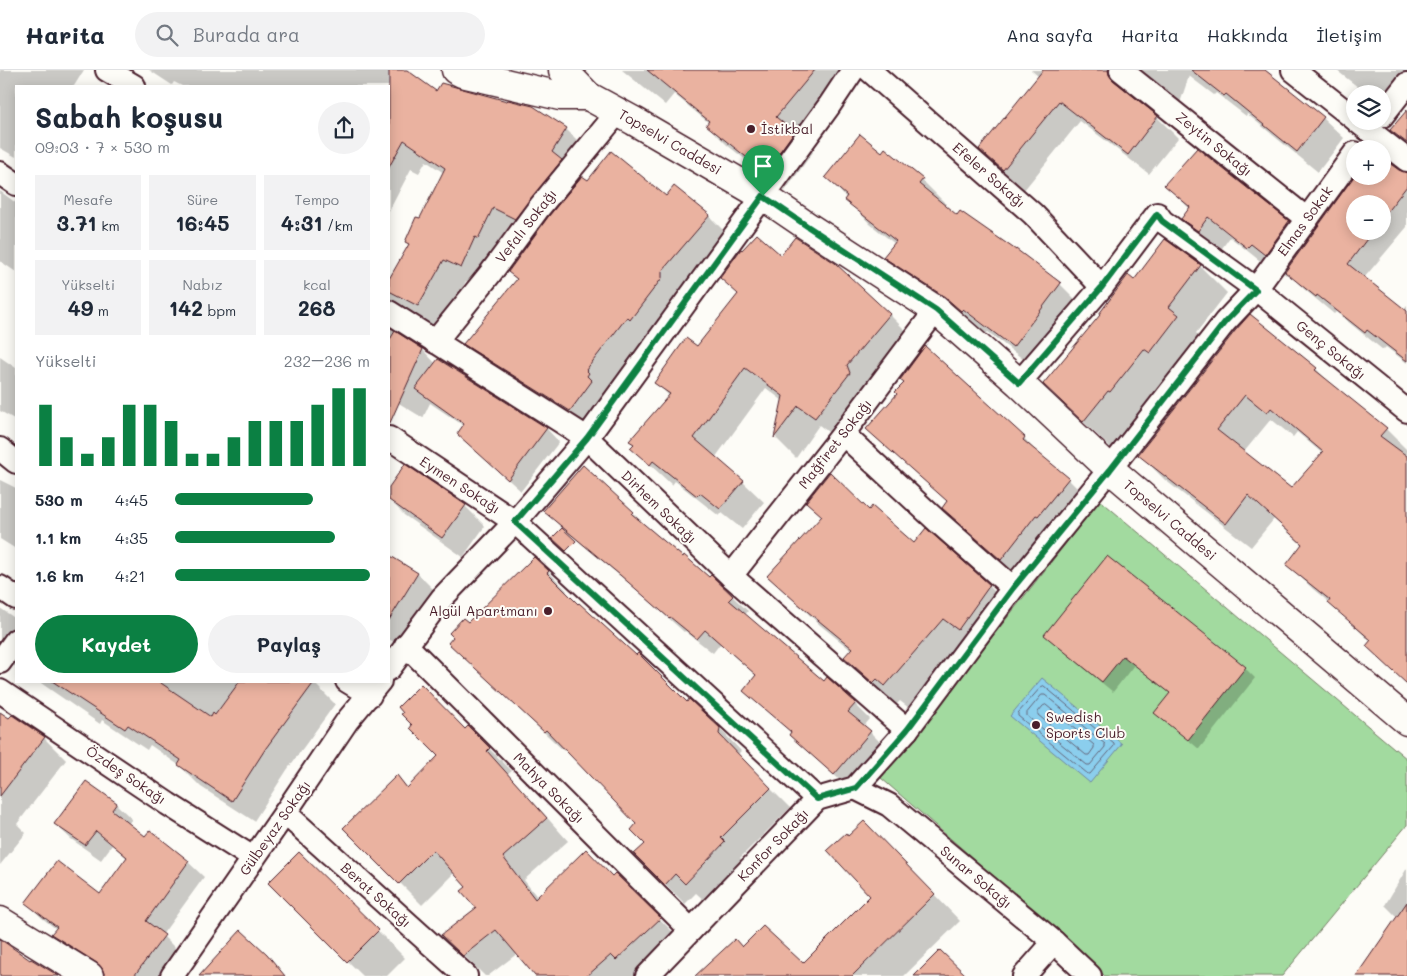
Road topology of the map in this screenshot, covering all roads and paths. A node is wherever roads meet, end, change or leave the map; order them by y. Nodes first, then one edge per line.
1 (107, 70) edge
2 (562, 70) edge
3 (853, 70) edge
4 (869, 70) edge
5 (1293, 70) edge
6 (463, 71) edge
7 (1130, 73) edge
8 (1407, 84) edge
9 (132, 85) edge
10 (588, 96) junction
11 (1391, 101) edge
12 (1346, 110) edge
13 (618, 112) junction
14 (1372, 130) edge
15 (1407, 160) edge
16 (1346, 165) edge
17 (0, 173) edge
18 (15, 183) edge
19 (763, 196) junction
20 (1307, 219) junction
21 (1102, 287) junction
22 (1256, 290) junction
23 (936, 310) junction
24 (390, 313) edge
25 (435, 342) junction
26 (1019, 383) junction
27 (1407, 411) edge
28 (843, 434) junction
29 (587, 438) junction
30 (390, 439) edge
31 (0, 449) edge
32 (15, 461) edge
33 (1110, 470) junction
34 (515, 522) junction
35 (731, 576) junction
36 (0, 587) edge
37 (1013, 588) junction
38 (15, 597) edge
39 (15, 641) edge
40 (406, 645) junction
41 (0, 662) edge
42 (390, 668) edge
43 (355, 683) edge
44 (375, 688) edge
45 (0, 691) edge
46 (1407, 721) edge
47 (907, 730) junction
48 (856, 788) junction
49 (817, 799) junction
50 (286, 814) junction
51 (253, 858) junction
52 (0, 921) edge
53 (691, 930) junction
54 (1054, 942) junction
55 (88, 976) edge
56 (172, 976) edge
57 (466, 976) edge
58 (647, 976) edge
59 (1024, 976) edge
60 (1090, 976) edge

1 - 9 street
2 - 10 street, Topselvi Caddesi
3 - 19 street
4 - 21 street, Efeler Sokağı
5 - 12 street
6 - 10 street
7 - 20 street, Zeytin Sokağı
8 - 11 street
10 - 13 street, Topselvi Caddesi
13 - 19 street, Topselvi Caddesi
13 - 25 street, Vefalı Sokağı
14 - 15 street
16 - 20 street, Elmas Sokak
17 - 18 street
19 - 23 street, Topselvi Caddesi
19 - 29 street
20 - 22 street, Elmas Sokak
21 - 22 street, Genç Sokağı
21 - 26 street
22 - 27 street, Genç Sokağı
22 - 33 street, Elmas Sokak
23 - 26 street, Topselvi Caddesi
23 - 28 street, Mağfiret Sokağı
24 - 25 street, Dirhem Sokağı
25 - 29 street, Dirhem Sokağı
26 - 33 street, Topselvi Caddesi
28 - 35 street, Mağfiret Sokağı
28 - 37 street
29 - 34 street
29 - 35 street, Dirhem Sokağı
30 - 34 street, Eymen Sokağı
31 - 32 street
33 - 37 street
33 - 46 street, Topselvi Caddesi
34 - 40 street
34 - 49 street, Eymen Sokağı
35 - 47 street, Dirhem Sokağı
36 - 38 street
37 - 47 street
39 - 41 street
40 - 42 street
40 - 53 street, Mahya Sokağı
43 - 44 street
44 - 50 street, Gülbeyaz Sokağı
45 - 51 street, Özdeş Sokağı
47 - 48 street
48 - 49 street, Konfor Sokağı
48 - 54 street, Sunar Sokağı
49 - 53 street, Konfor Sokağı
50 - 51 street, Gülbeyaz Sokağı
50 - 57 street, Berat Sokağı
51 - 56 street, Gülbeyaz Sokağı
52 - 55 street
53 - 58 street, Konfor Sokağı
54 - 59 street
54 - 60 street, Sunar Sokağı

